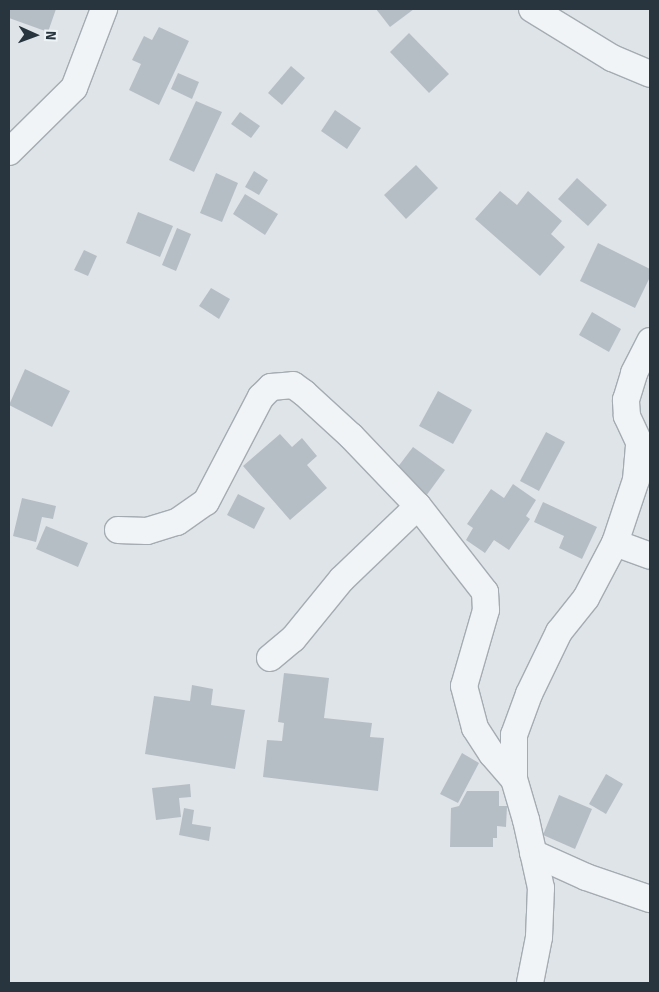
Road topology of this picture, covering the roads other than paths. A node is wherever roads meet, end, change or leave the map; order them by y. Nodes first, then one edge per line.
1 (104, 9) edge
2 (532, 9) edge
3 (650, 74) edge
4 (9, 152) edge
5 (650, 341) edge
6 (418, 506) junction
7 (118, 530) dead end
8 (615, 543) junction
9 (650, 556) edge
10 (270, 658) dead end
11 (514, 779) junction
12 (534, 853) junction
13 (650, 899) edge
14 (530, 983) edge

1 - 4 street
2 - 3 street
5 - 8 street
6 - 7 street
6 - 10 street
6 - 11 street
8 - 9 street
8 - 11 street
11 - 12 street
12 - 13 street
12 - 14 street

